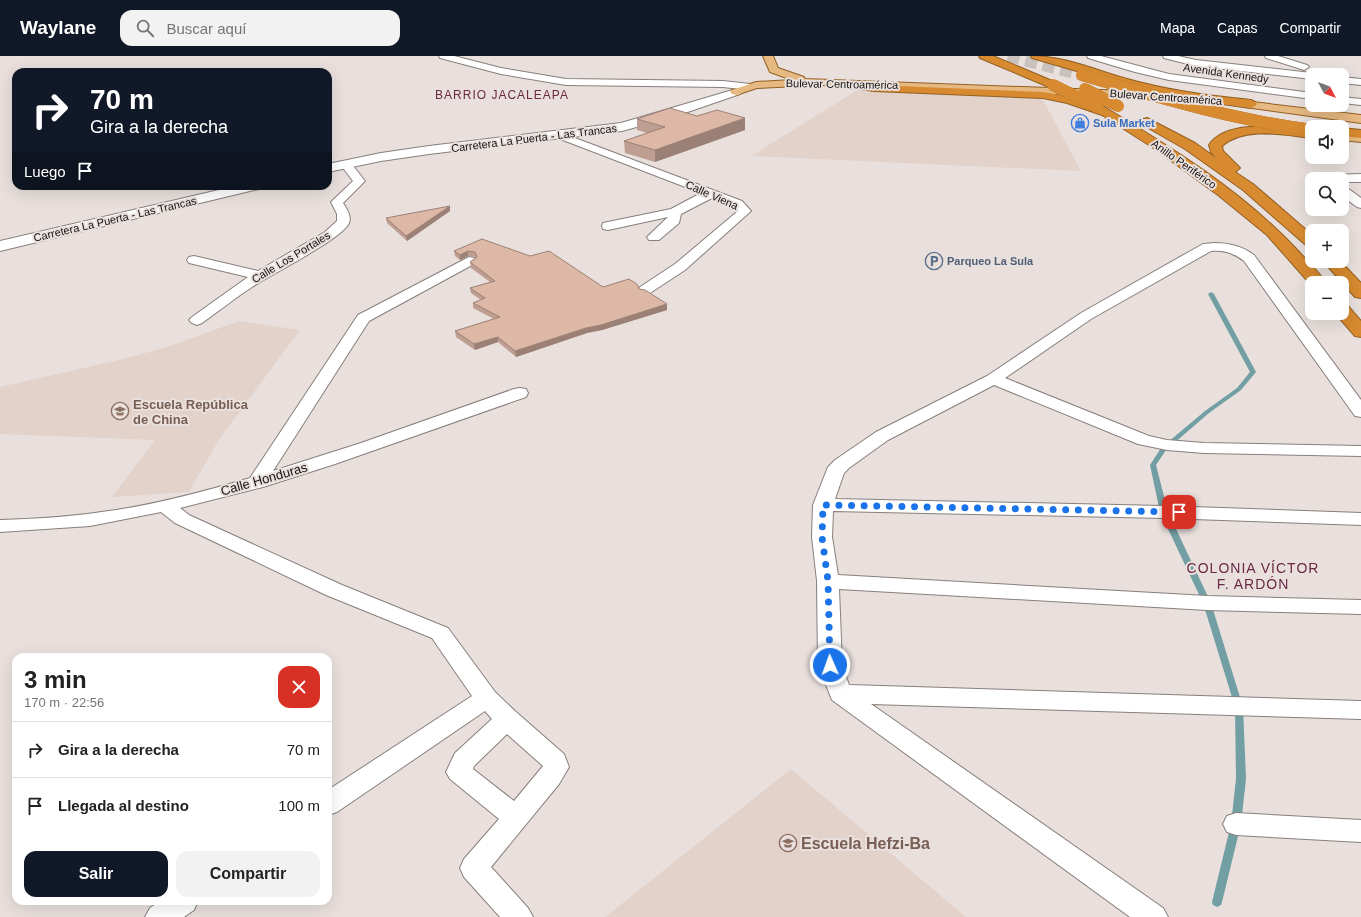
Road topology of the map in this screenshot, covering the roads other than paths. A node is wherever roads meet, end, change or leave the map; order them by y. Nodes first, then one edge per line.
1 (443, 56) edge
2 (768, 56) edge
3 (984, 56) edge
4 (1091, 56) tunnel mouth
5 (1167, 56) edge
6 (1269, 56) edge
7 (1033, 59) edge
8 (1306, 68) edge
9 (774, 70) junction
10 (1305, 76) edge
11 (1079, 80) junction
12 (1349, 81) edge
13 (820, 82) junction
14 (1361, 82) edge
15 (848, 85) junction
16 (753, 86) junction
17 (736, 92) junction
18 (1305, 95) edge
19 (1349, 101) edge
20 (1361, 102) edge
21 (1252, 104) junction
22 (1283, 108) junction
23 (1114, 110) junction
24 (1361, 119) edge
25 (1305, 124) edge
26 (1349, 130) edge
27 (1305, 131) edge
28 (1305, 131) edge
29 (1305, 132) edge
30 (1349, 133) edge
31 (1360, 135) edge
32 (559, 136) junction
33 (1349, 136) edge
34 (346, 164) junction
35 (332, 167) edge
36 (1349, 178) edge
37 (1361, 178) edge
38 (1248, 187) junction
39 (237, 190) edge
40 (711, 193) junction
41 (1349, 195) edge
42 (1361, 204) edge
43 (675, 212) junction
44 (608, 226) dead end
45 (1305, 236) edge
46 (654, 237) dead end
47 (0, 246) edge
48 (194, 260) dead end
49 (470, 261) edge
50 (1337, 268) edge
51 (1337, 268) edge
52 (260, 276) junction
53 (1312, 276) edge
54 (1361, 286) edge
55 (645, 290) edge
56 (1361, 293) edge
57 (1349, 318) edge
58 (197, 320) dead end
59 (1361, 332) edge
60 (993, 379) junction
61 (520, 393) dead end
62 (1361, 412) edge
63 (1361, 451) edge
64 (256, 483) junction
65 (823, 505) junction
66 (165, 506) junction
67 (1361, 519) edge
68 (0, 526) edge
69 (828, 581) junction
70 (1361, 607) edge
71 (840, 694) junction
72 (487, 698) junction
73 (1361, 710) edge
74 (507, 719) junction
75 (332, 801) edge
76 (516, 817) junction
77 (1236, 824) dead end
78 (1361, 832) edge
79 (178, 905) edge
80 (160, 917) edge
81 (518, 917) edge
82 (1153, 917) edge

1 - 16 street
2 - 9 main road
3 - 23 highway, Anillo Periférico, bridge
4 - 18 street, Avenida Kennedy
5 - 10 street
6 - 8 street
7 - 11 highway, Anillo Periférico
7 - 21 highway
9 - 13 main road
9 - 16 main road
11 - 23 highway, Anillo Periférico, bridge
11 - 27 highway, bridge
12 - 14 street
13 - 16 main road, Bulevar Centroamérica
13 - 21 main road, Bulevar Centroamérica
15 - 17 main road, Bulevar Centroamérica
15 - 23 highway
15 - 28 main road, Bulevar Centroamérica
16 - 17 main road, Bulevar Centroamérica
17 - 32 street, Carretera La Puerta - Las Trancas
19 - 20 street
21 - 22 main road, Bulevar Centroamérica
22 - 24 main road, Bulevar Centroamérica
22 - 25 main road
23 - 38 highway, Anillo Periférico
23 - 53 highway, Anillo Periférico
26 - 31 main road
29 - 38 highway
30 - 31 highway
31 - 33 highway
32 - 34 street, Carretera La Puerta - Las Trancas
32 - 40 street, Calle Viena
34 - 35 street, Carretera La Puerta - Las Trancas
34 - 52 street, Calle Los Portales
36 - 37 street
38 - 45 highway, Anillo Periférico
39 - 47 street, Carretera La Puerta - Las Trancas
40 - 43 street
40 - 55 street, Calle Viena
41 - 42 street
43 - 44 street
43 - 46 street
48 - 52 street
49 - 64 street
50 - 54 street
51 - 56 highway
52 - 58 street, Calle Los Portales
57 - 59 highway
60 - 62 street
60 - 63 street
60 - 65 street
61 - 64 street, Calle Honduras
64 - 66 street, Calle Honduras
65 - 67 street
65 - 69 street
66 - 68 street, Calle Honduras
66 - 72 street
69 - 70 street
69 - 71 street
71 - 73 street
71 - 82 street
72 - 74 street
72 - 75 street
74 - 76 street
74 - 76 street
76 - 81 street
77 - 78 street
79 - 80 street

